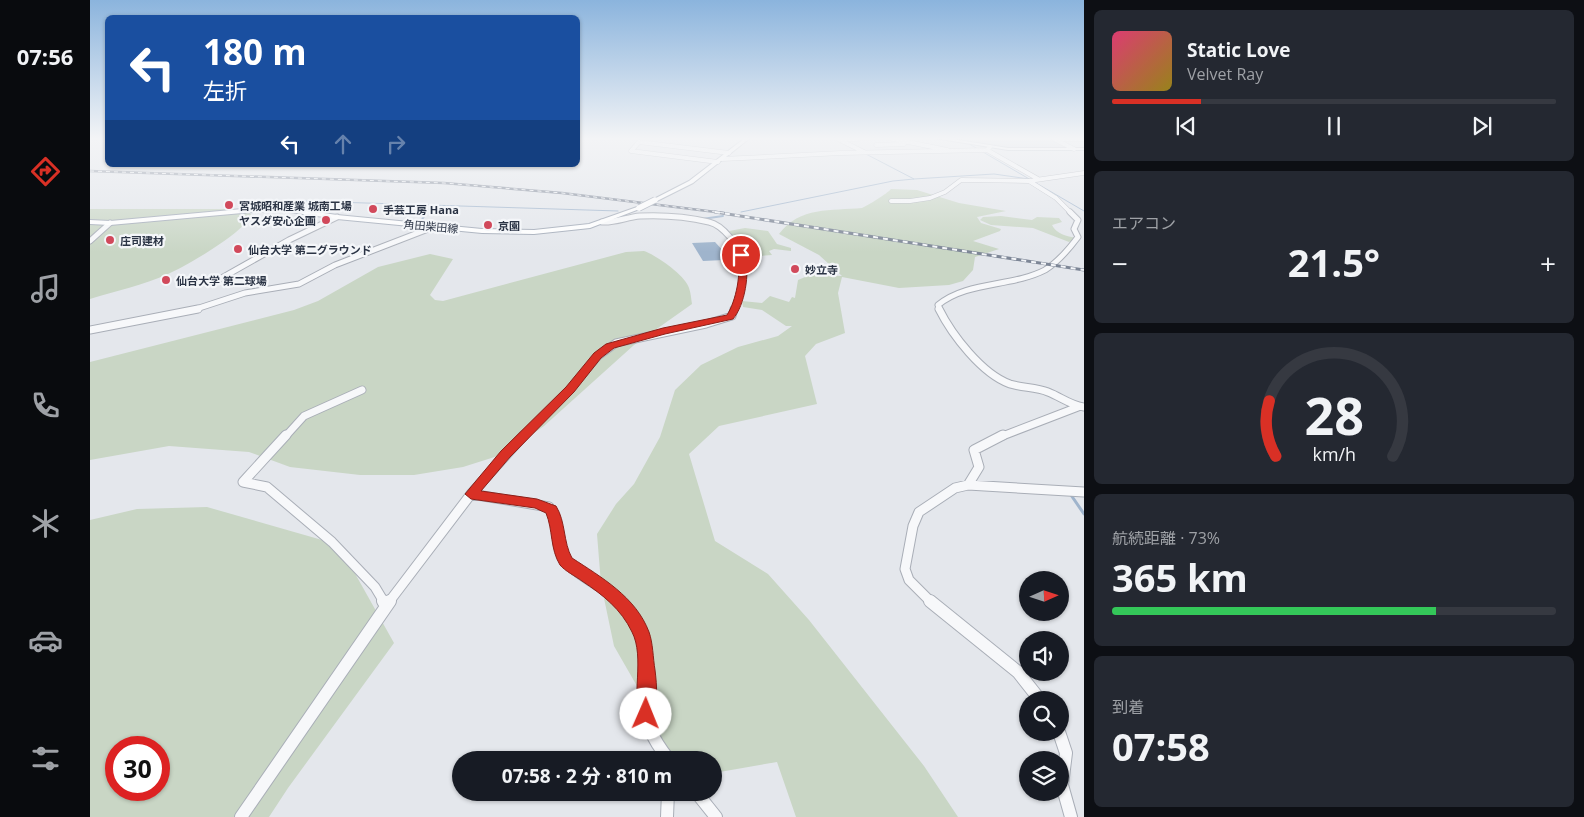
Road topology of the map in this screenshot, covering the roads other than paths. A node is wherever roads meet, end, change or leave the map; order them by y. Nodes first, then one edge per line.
1 (699, 176) edge
2 (1033, 176) edge
3 (1060, 176) edge
4 (1038, 179) junction
5 (1029, 181) junction
6 (891, 201) dead end
7 (337, 218) junction
8 (90, 222) edge
9 (110, 222) junction
10 (602, 222) junction
11 (436, 226) junction
12 (1081, 234) edge
13 (90, 241) edge
14 (218, 280) dead end
15 (90, 330) edge
16 (362, 390) dead end
17 (1081, 407) edge
18 (968, 485) junction
19 (1084, 492) edge
20 (471, 494) junction
21 (386, 606) junction
22 (1033, 691) edge
23 (1062, 741) edge
24 (661, 751) edge
25 (668, 801) edge
26 (703, 801) edge
27 (241, 817) edge
28 (667, 817) edge
29 (716, 817) edge
30 (1071, 817) edge

1 - 10 main road, 角田柴田線, bridge
2 - 4 street
3 - 4 street
4 - 5 street
5 - 6 street
5 - 12 street
7 - 9 main road, 角田柴田線
7 - 11 main road, 角田柴田線
7 - 14 street
8 - 9 main road, 角田柴田線
9 - 13 street
10 - 11 main road, 角田柴田線
10 - 20 street
11 - 15 street
12 - 17 street
16 - 21 street
17 - 18 street
18 - 19 street
18 - 22 street
20 - 21 street
20 - 24 street
21 - 27 street
23 - 30 street
25 - 28 street
26 - 29 street

